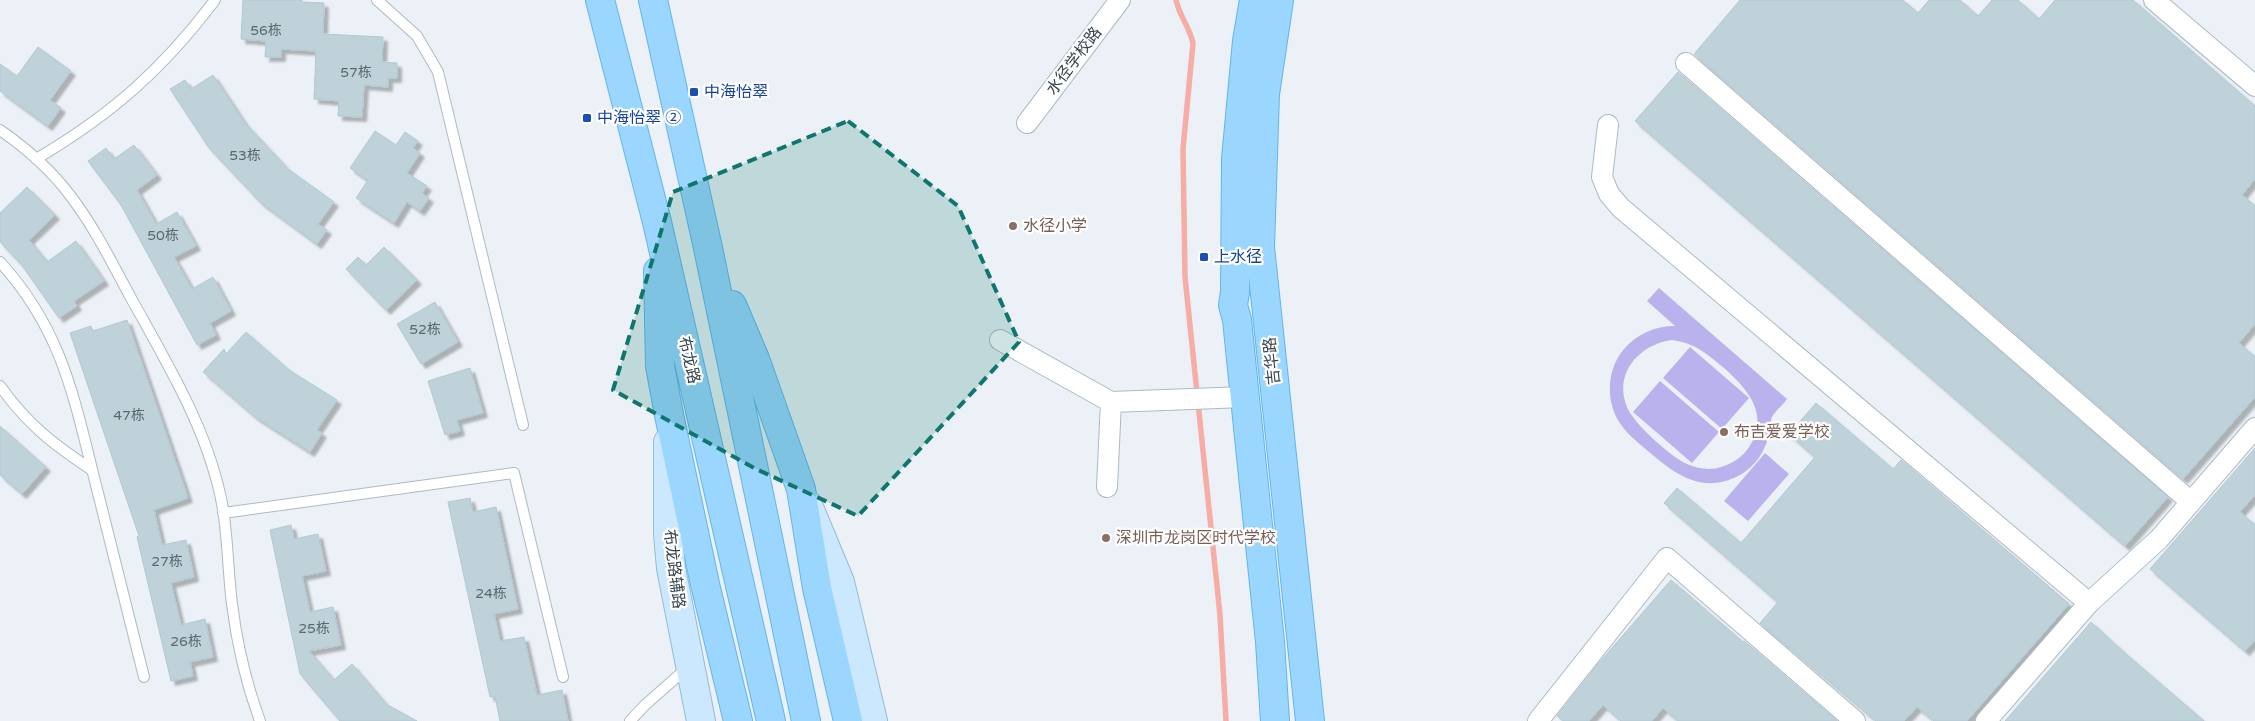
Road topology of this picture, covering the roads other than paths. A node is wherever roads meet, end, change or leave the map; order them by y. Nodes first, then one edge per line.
1 (215, 0) edge
2 (376, 0) edge
3 (600, 0) edge
4 (653, 0) edge
5 (1120, 0) edge
6 (2154, 0) edge
7 (1261, 2) edge
8 (1686, 63) dead end
9 (2255, 86) edge
10 (1027, 123) dead end
11 (1608, 125) dead end
12 (0, 130) edge
13 (36, 158) junction
14 (658, 222) junction
15 (708, 248) junction
16 (0, 262) edge
17 (1000, 340) dead end
18 (0, 386) edge
19 (1245, 397) junction
20 (1111, 402) junction
21 (669, 415) junction
22 (523, 425) dead end
23 (2255, 428) edge
24 (92, 470) junction
25 (1107, 487) dead end
26 (801, 489) junction
27 (2190, 502) junction
28 (223, 513) junction
29 (2089, 603) junction
30 (690, 666) junction
31 (144, 677) dead end
32 (563, 677) dead end
33 (260, 721) edge
34 (630, 721) edge
35 (701, 721) edge
36 (738, 721) edge
37 (771, 721) edge
38 (806, 721) edge
39 (848, 721) edge
40 (873, 721) edge
41 (1276, 721) edge
42 (1310, 721) edge
43 (1538, 721) edge
44 (1855, 721) edge
45 (1986, 721) edge

1 - 13 lane
2 - 22 lane
3 - 14 main road, 布龙路
4 - 15 main road
5 - 10 street, 水径学校路
6 - 9 street
7 - 19 main road, 吉华路
7 - 42 main road, 吉华路
8 - 27 street
11 - 29 street
12 - 13 lane
13 - 28 lane
14 - 21 main road
14 - 37 main road, 布龙路
15 - 26 main road
15 - 38 main road
16 - 24 lane
17 - 20 street
18 - 24 lane
19 - 20 street
19 - 41 main road, 吉华路
20 - 25 street
21 - 30 main road, 布龙路辅路
21 - 36 main road
23 - 27 street
24 - 31 lane
26 - 39 main road
26 - 40 main road
27 - 29 street
28 - 32 lane
28 - 33 lane
29 - 45 street
30 - 34 lane
30 - 35 main road, 布龙路辅路
43 - 44 street

